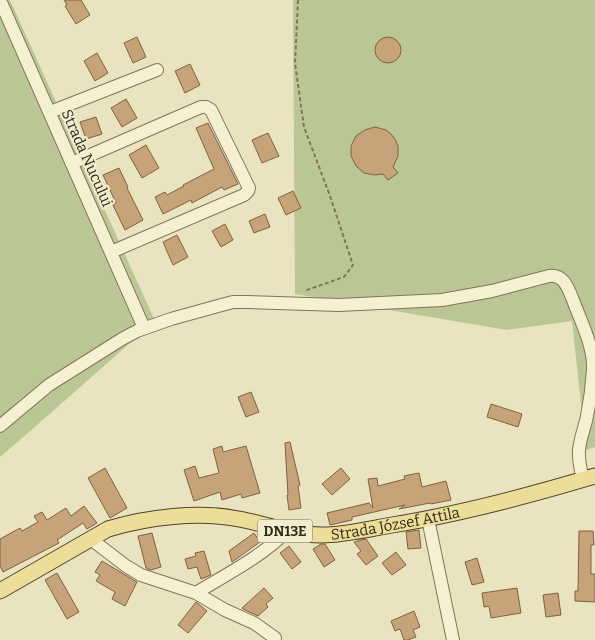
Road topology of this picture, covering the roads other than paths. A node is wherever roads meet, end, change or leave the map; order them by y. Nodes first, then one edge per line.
1 (1, 0) edge
2 (157, 70) dead end
3 (50, 112) junction
4 (72, 164) junction
5 (111, 252) junction
6 (144, 328) junction
7 (0, 426) edge
8 (589, 478) edge
9 (428, 519) junction
10 (286, 531) junction
11 (92, 538) junction
12 (0, 591) edge
13 (196, 593) junction
14 (276, 638) dead end
15 (453, 640) edge

1 - 3 street, Strada Nucului
2 - 3 street
3 - 4 street, Strada Nucului
4 - 5 street, Strada Nucului
4 - 5 street
5 - 6 street, Strada Nucului
6 - 7 street
6 - 8 street
8 - 9 main road, Strada József Attila / DN13E
9 - 10 main road, Strada József Attila / DN13E
9 - 15 street
10 - 11 main road, Strada József Attila / DN13E
10 - 13 street
11 - 12 main road, Strada József Attila / DN13E
11 - 13 street
13 - 14 street

